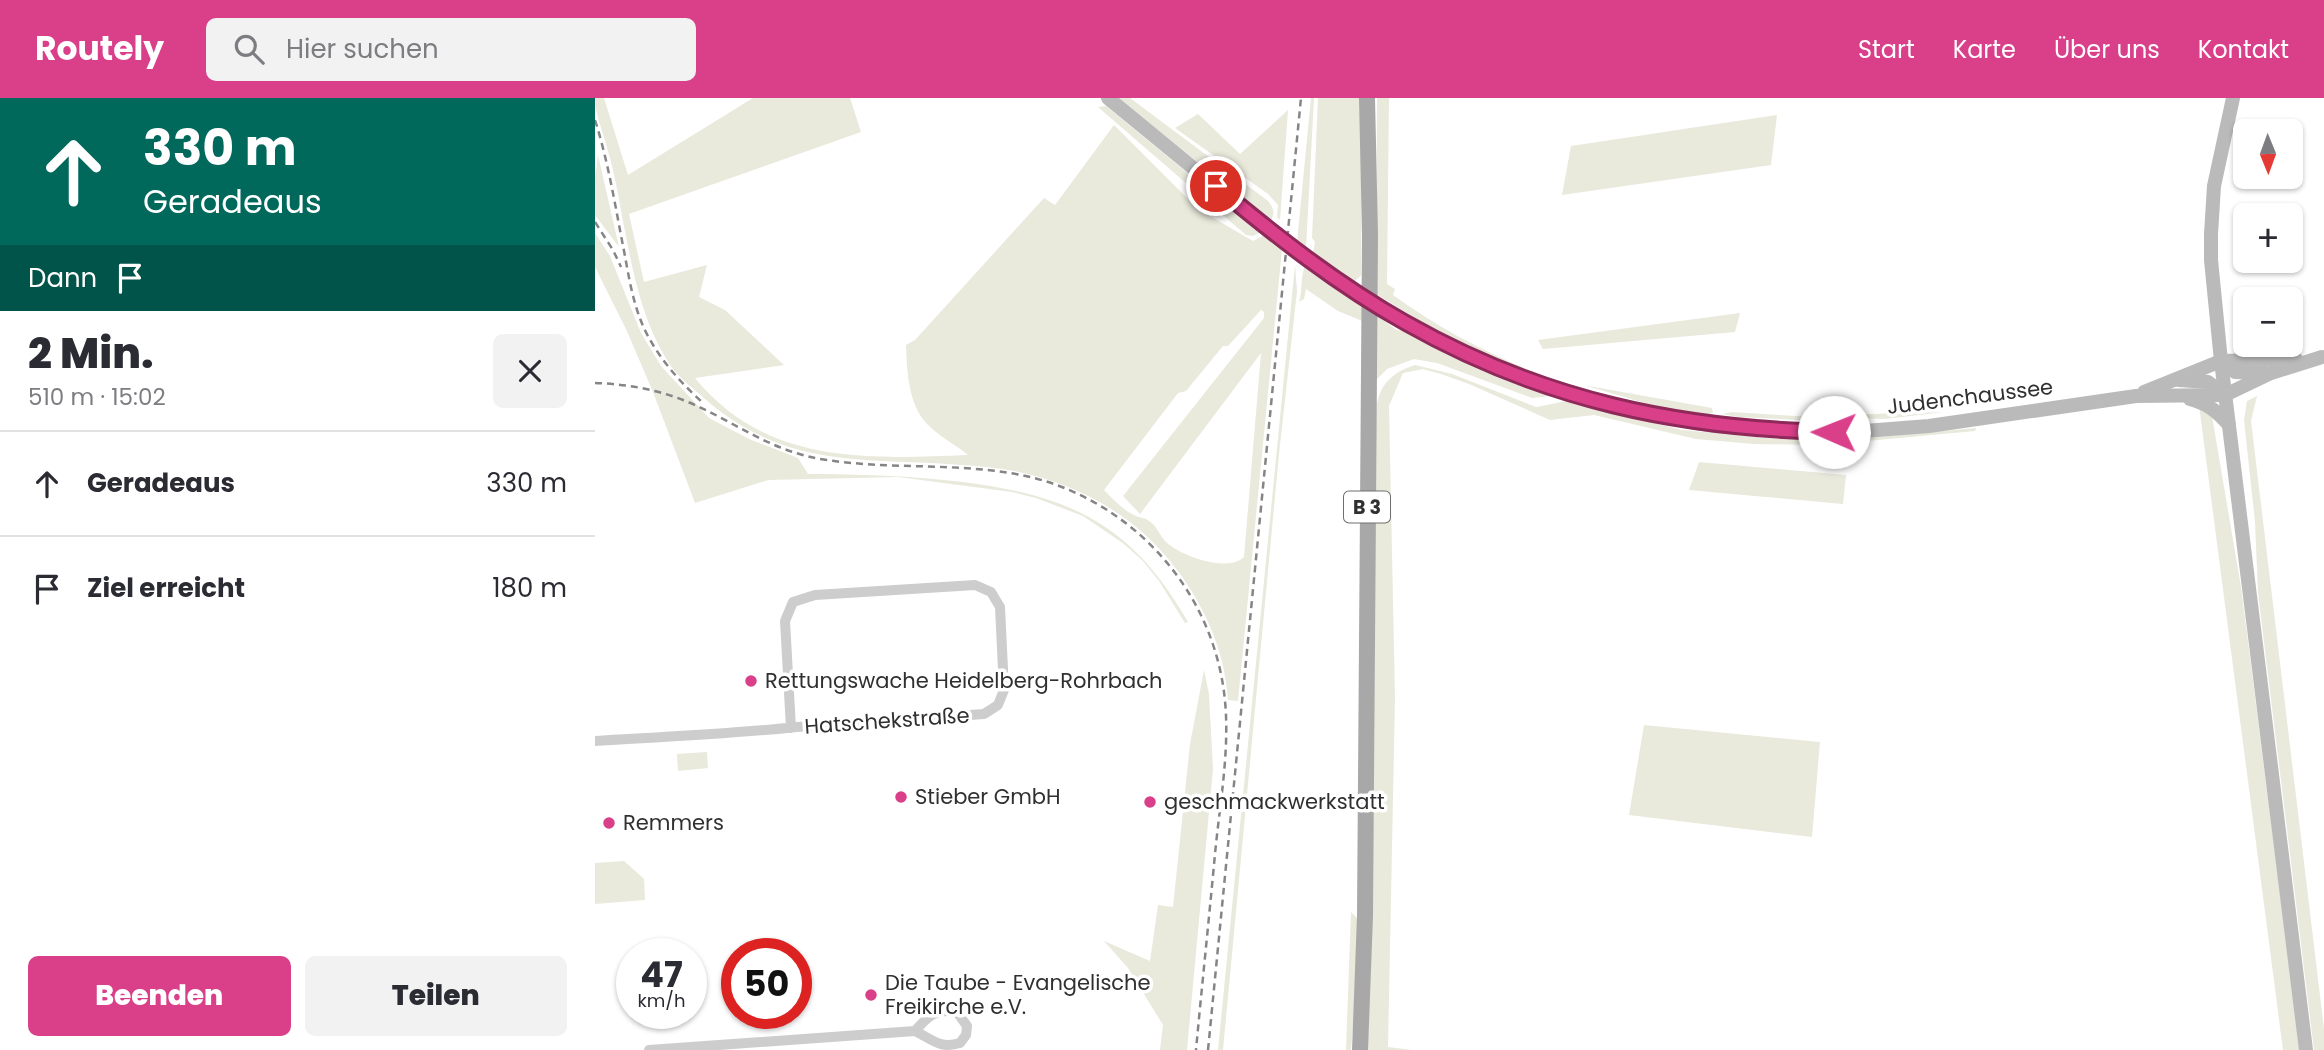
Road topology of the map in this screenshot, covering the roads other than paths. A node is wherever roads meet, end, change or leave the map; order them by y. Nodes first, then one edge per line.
1 (1108, 98) edge
2 (1367, 98) edge
3 (2233, 98) edge
4 (2323, 357) edge
5 (2221, 361) junction
6 (2271, 373) junction
7 (2174, 380) junction
8 (2225, 395) junction
9 (2136, 396) junction
10 (2175, 396) junction
11 (2229, 425) junction
12 (791, 728) junction
13 (595, 741) edge
14 (915, 1031) junction
15 (649, 1050) edge
16 (1360, 1050) edge
17 (2307, 1050) edge

1 - 9 main road, Judenchaussee, bridge
2 - 16 main road, B 3
3 - 5 main road
4 - 5 main road
4 - 6 main road
5 - 6 main road
5 - 7 main road, Judenchaussee
5 - 8 main road
6 - 8 main road
7 - 8 main road
7 - 9 main road, Judenchaussee
8 - 10 main road, Judenchaussee
8 - 11 main road
9 - 10 main road, Judenchaussee
10 - 11 main road
11 - 17 main road
12 - 12 street, Hatschekstraße
12 - 13 street, Hatschekstraße
14 - 14 street
14 - 15 street

